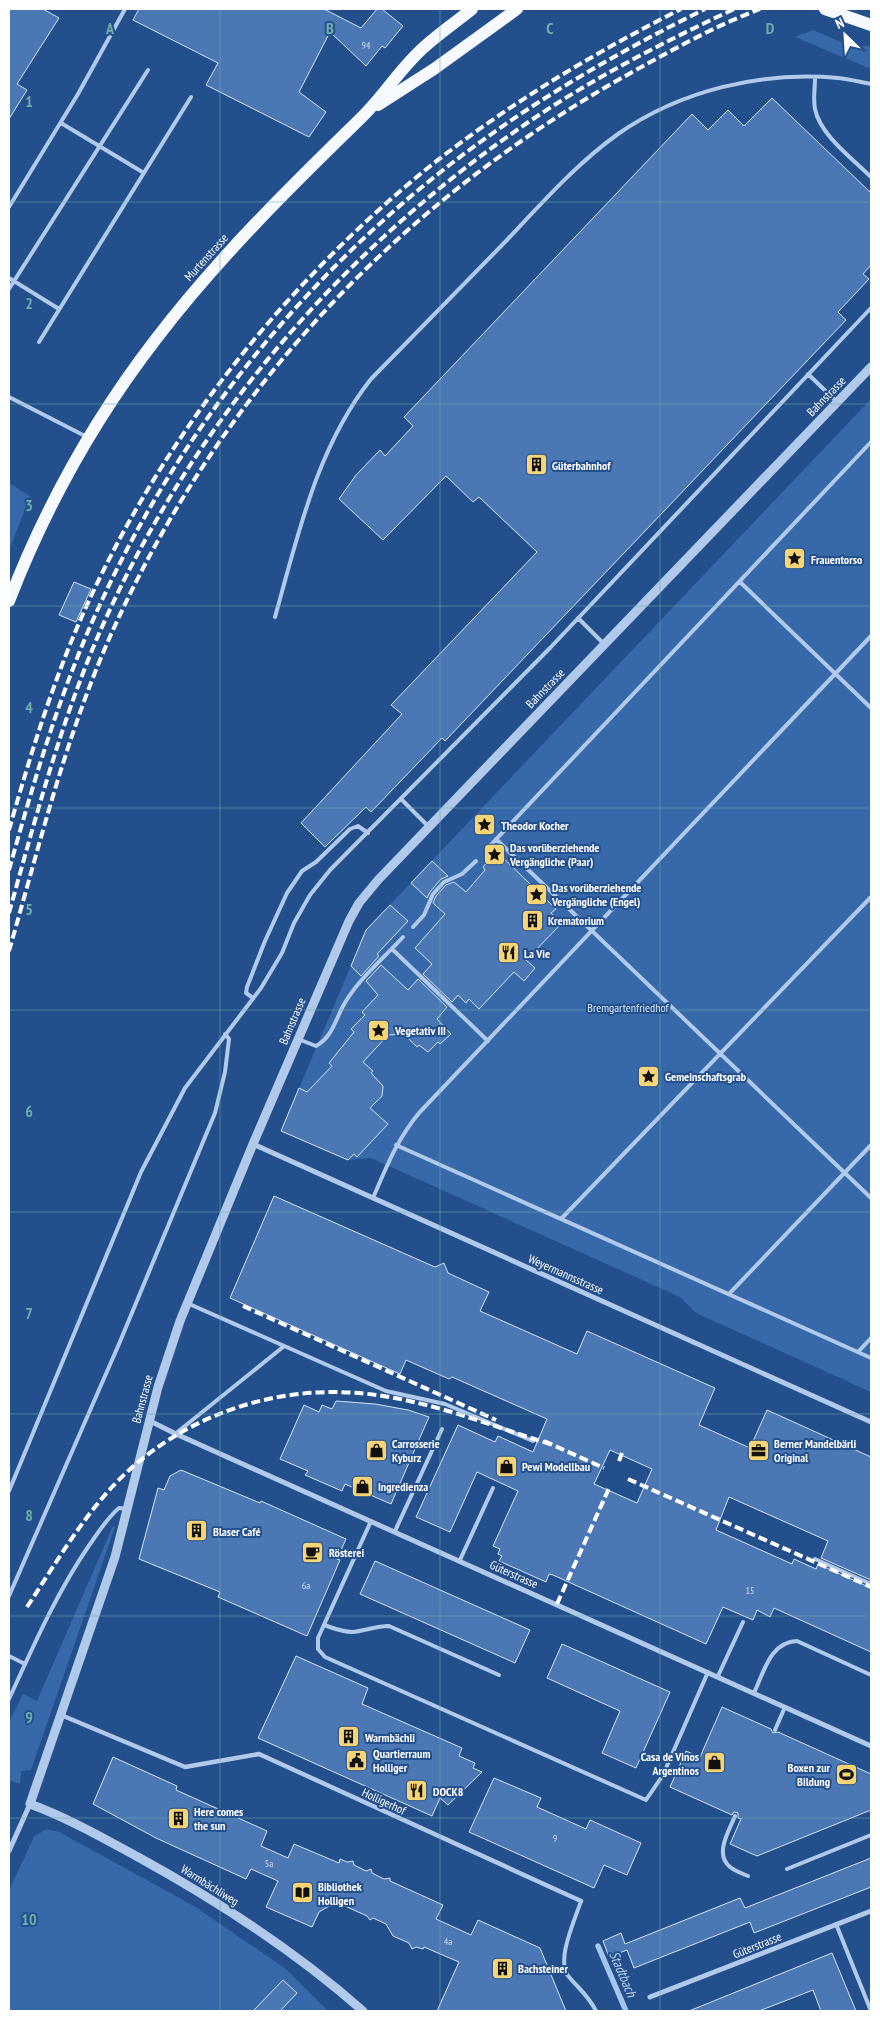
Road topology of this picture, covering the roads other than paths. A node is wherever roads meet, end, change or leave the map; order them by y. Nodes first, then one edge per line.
1 (125, 9) edge
2 (472, 9) edge
3 (517, 9) edge
4 (825, 9) edge
5 (871, 25) edge
6 (148, 70) dead end
7 (815, 78) junction
8 (871, 84) edge
9 (191, 97) dead end
10 (365, 113) junction
11 (61, 123) junction
12 (100, 146) junction
13 (144, 173) junction
14 (871, 177) edge
15 (9, 206) edge
16 (9, 278) edge
17 (14, 281) junction
18 (9, 289) edge
19 (871, 308) edge
20 (59, 309) junction
21 (39, 342) dead end
22 (871, 367) edge
23 (808, 374) junction
24 (9, 397) edge
25 (837, 402) junction
26 (90, 438) junction
27 (871, 442) edge
28 (740, 582) junction
29 (9, 601) edge
30 (275, 617) dead end
31 (578, 618) junction
32 (871, 636) edge
33 (604, 644) junction
34 (836, 673) junction
35 (871, 708) edge
36 (401, 799) junction
37 (430, 827) junction
38 (368, 832) junction
39 (496, 839) junction
40 (486, 850) dead end
41 (476, 861) dead end
42 (871, 897) edge
43 (413, 927) dead end
44 (591, 930) junction
45 (403, 937) dead end
46 (392, 949) junction
47 (253, 998) junction
48 (225, 1034) junction
49 (298, 1038) junction
50 (488, 1041) junction
51 (721, 1054) junction
52 (253, 1144) junction
53 (396, 1145) junction
54 (871, 1145) edge
55 (845, 1173) junction
56 (373, 1198) junction
57 (871, 1198) edge
58 (561, 1219) junction
59 (728, 1294) junction
60 (187, 1303) junction
61 (871, 1338) edge
62 (283, 1347) junction
63 (858, 1352) junction
64 (871, 1358) edge
65 (150, 1420) junction
66 (871, 1422) edge
67 (442, 1429) dead end
68 (175, 1434) junction
69 (533, 1441) dead end
70 (493, 1488) dead end
71 (9, 1491) edge
72 (127, 1509) junction
73 (371, 1520) junction
74 (395, 1531) junction
75 (815, 1559) dead end
76 (460, 1560) junction
77 (871, 1584) edge
78 (9, 1596) edge
79 (743, 1622) dead end
80 (324, 1625) junction
81 (9, 1656) edge
82 (25, 1664) junction
83 (708, 1672) junction
84 (499, 1675) dead end
85 (871, 1675) edge
86 (718, 1676) junction
87 (754, 1693) junction
88 (9, 1699) edge
89 (785, 1707) junction
90 (60, 1715) junction
91 (775, 1730) dead end
92 (871, 1744) edge
93 (30, 1804) junction
94 (735, 1816) dead end
95 (871, 1835) edge
96 (9, 1851) edge
97 (787, 1869) dead end
98 (748, 1876) dead end
99 (581, 1901) joint
100 (871, 1910) edge
101 (836, 1924) junction
102 (650, 1997) dead end
103 (363, 2011) edge
104 (596, 2011) edge
105 (871, 2011) edge

1 - 11 lane
2 - 10 main road, Murtenstrasse
3 - 10 main road, Murtenstrasse
4 - 5 main road
6 - 12 lane
7 - 8 lane
7 - 14 lane
7 - 30 lane
9 - 13 lane
10 - 26 main road, Murtenstrasse
11 - 12 lane
11 - 15 lane
12 - 13 lane
12 - 17 lane
13 - 20 lane
16 - 17 lane
17 - 18 lane
17 - 20 lane
19 - 23 lane
20 - 21 lane
22 - 25 street, Bahnstrasse
23 - 25 lane
23 - 31 lane
24 - 26 lane
25 - 33 street, Bahnstrasse
26 - 29 main road, Murtenstrasse
27 - 28 lane
28 - 34 lane
28 - 39 lane
31 - 33 lane
31 - 36 lane
32 - 34 lane
33 - 37 street, Bahnstrasse
34 - 35 lane
34 - 44 lane
36 - 37 lane
36 - 38 lane
37 - 49 street, Bahnstrasse
38 - 47 lane
38 - 47 lane
39 - 40 lane
39 - 44 lane
41 - 43 lane
42 - 51 lane
44 - 50 lane
44 - 51 lane
45 - 46 lane
46 - 49 lane
46 - 50 lane
47 - 48 lane
48 - 71 lane
48 - 78 lane
49 - 52 street, Bahnstrasse
50 - 53 lane
51 - 55 lane
51 - 58 lane
52 - 56 street, Weyermannsstrasse
52 - 60 street, Bahnstrasse
53 - 56 lane
53 - 58 lane
54 - 55 lane
55 - 57 lane
55 - 59 lane
56 - 66 street, Weyermannsstrasse
58 - 59 lane
59 - 63 lane
60 - 62 lane
60 - 65 street, Bahnstrasse
61 - 63 lane
62 - 68 lane
62 - 69 lane
63 - 64 lane
65 - 68 street, Güterstrasse
65 - 72 street, Bahnstrasse
67 - 74 lane
68 - 73 street, Güterstrasse
70 - 76 lane
72 - 82 lane
72 - 90 street, Bahnstrasse
73 - 74 street, Güterstrasse
73 - 80 lane
74 - 76 street, Güterstrasse
75 - 77 lane
76 - 83 street, Güterstrasse
79 - 86 lane
80 - 83 lane
80 - 84 lane
81 - 82 lane
82 - 88 lane
83 - 86 street, Güterstrasse
85 - 87 lane
86 - 87 street, Güterstrasse
87 - 89 street, Güterstrasse
89 - 91 lane
89 - 92 street, Güterstrasse
90 - 93 street, Bahnstrasse
90 - 99 street, Holligerhof
93 - 96 street, Bahnstrasse
93 - 103 street, Warmbächliweg
94 - 98 lane
95 - 97 lane
99 - 104 lane, Holligerhof
100 - 101 street, Güterstrasse
101 - 102 street, Güterstrasse
101 - 105 lane

